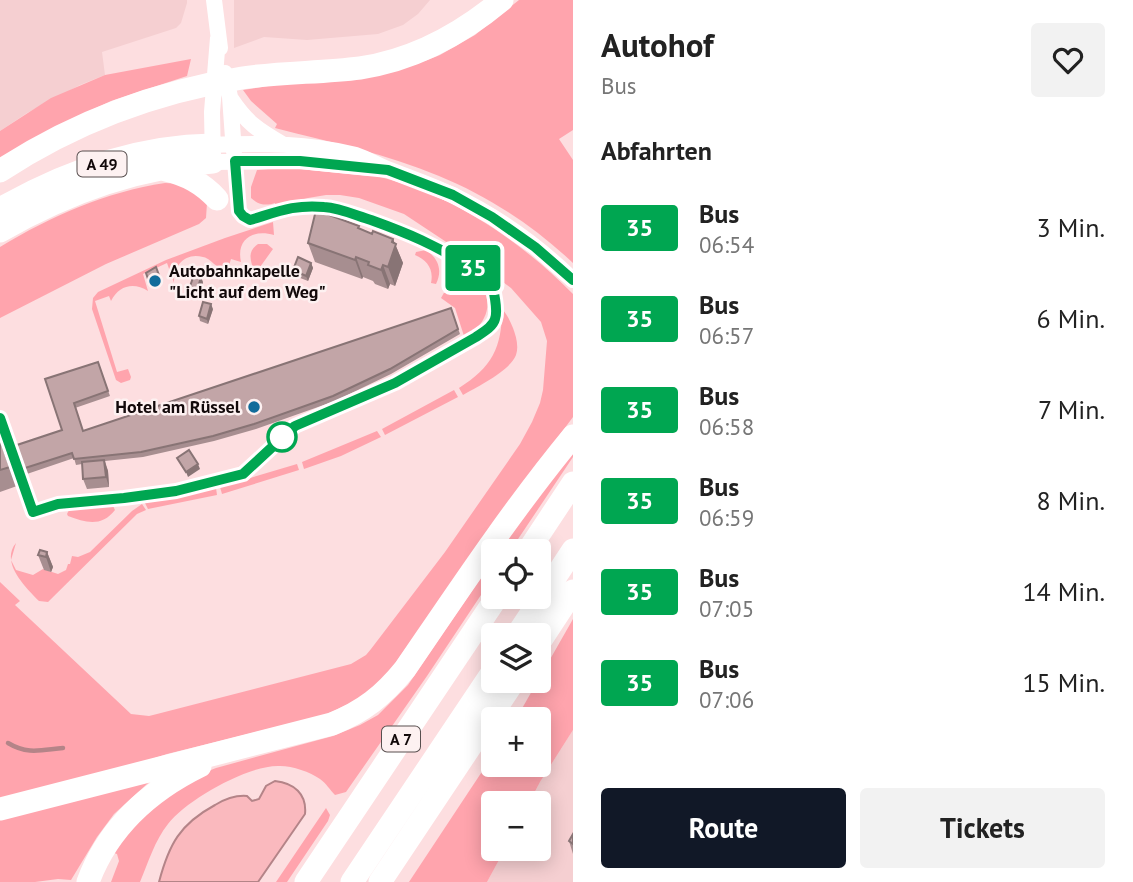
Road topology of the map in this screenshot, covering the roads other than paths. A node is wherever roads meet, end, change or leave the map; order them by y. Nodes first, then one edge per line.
1 (215, 0) edge
2 (502, 0) edge
3 (218, 38) junction
4 (230, 97) junction
5 (284, 145) junction
6 (224, 153) junction
7 (163, 169) junction
8 (388, 170) junction
9 (0, 171) edge
10 (217, 199) dead end
11 (0, 209) edge
12 (0, 230) edge
13 (573, 280) edge
14 (573, 436) edge
15 (573, 483) edge
16 (535, 539) edge
17 (573, 550) edge
18 (573, 591) edge
19 (489, 609) edge
20 (524, 623) edge
21 (551, 625) edge
22 (481, 689) edge
23 (506, 693) edge
24 (234, 748) junction
25 (0, 809) edge
26 (405, 844) junction
27 (88, 882) edge
28 (306, 882) edge
29 (352, 882) edge
30 (380, 882) edge
31 (389, 882) edge

1 - 3 street
2 - 9 highway
3 - 4 street
3 - 6 street
4 - 5 street
4 - 6 street
5 - 6 street
5 - 8 street
6 - 7 highway, A 49
6 - 8 street
6 - 11 highway, A 49
7 - 10 highway
7 - 12 highway, A 49
8 - 13 street
14 - 24 highway
15 - 16 highway
17 - 20 highway
18 - 21 highway
19 - 28 highway, A 7
22 - 29 highway, A 7
23 - 26 highway
24 - 25 highway
24 - 27 highway
26 - 30 highway
26 - 31 highway

